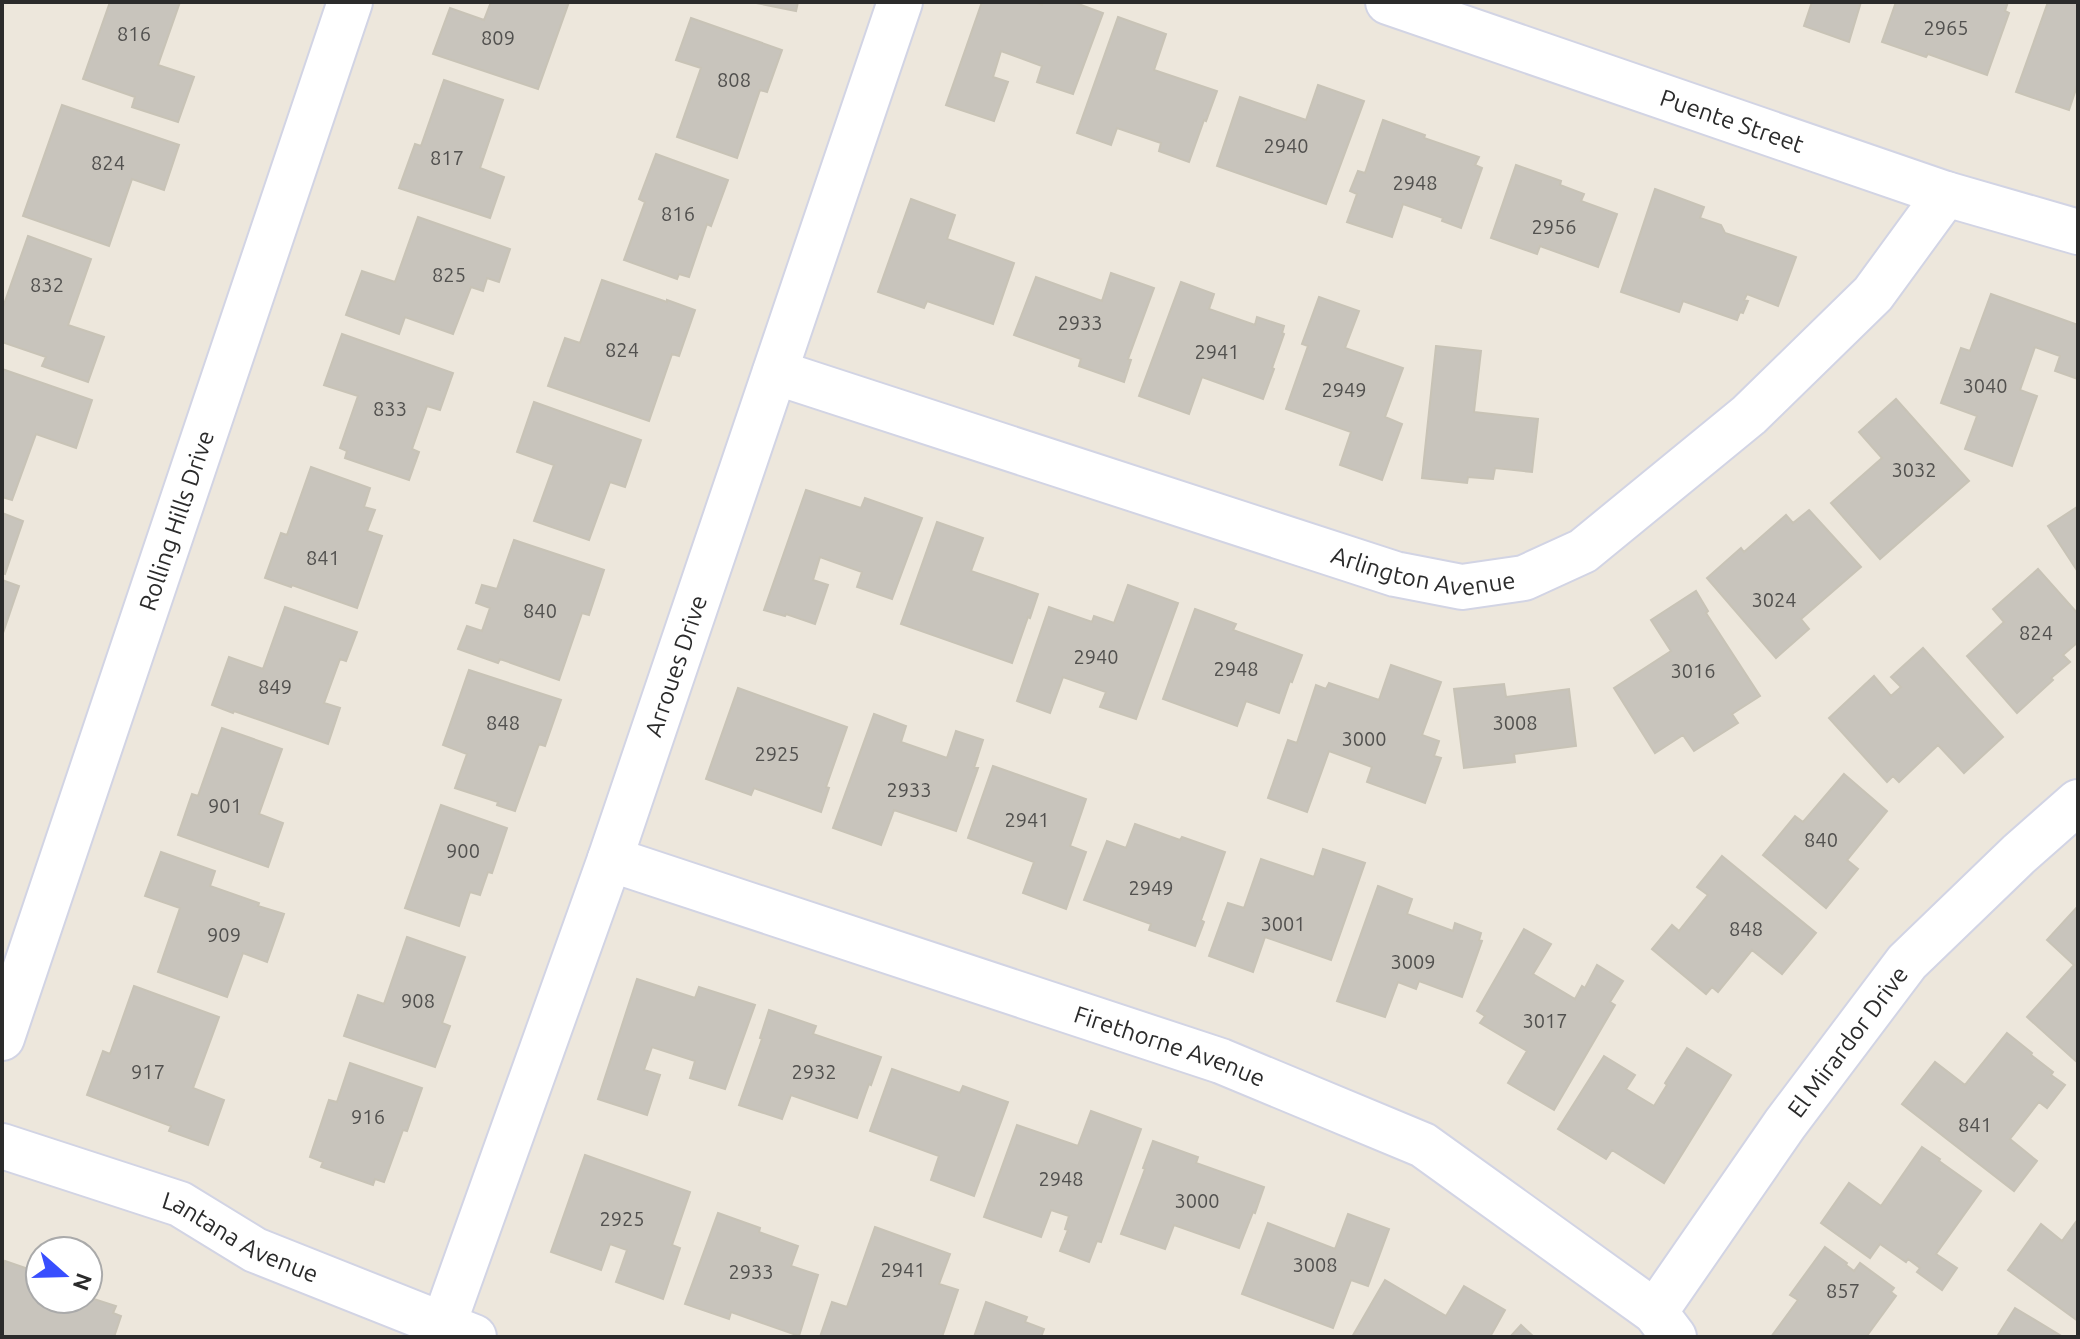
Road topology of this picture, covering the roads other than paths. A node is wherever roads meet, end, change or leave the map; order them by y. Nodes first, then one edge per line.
1 (350, 2) edge
2 (900, 2) edge
3 (1388, 2) edge
4 (1946, 194) junction
5 (2078, 232) edge
6 (775, 372) junction
7 (2078, 802) edge
8 (610, 859) junction
9 (2, 1038) edge
10 (2, 1146) edge
11 (1665, 1325) edge
12 (458, 1331) edge

1 - 9 street, Rolling Hills Drive
2 - 6 street, Arroues Drive
3 - 4 street, Puente Street
4 - 5 street, Puente Street
4 - 6 street, Arlington Avenue
6 - 8 street, Arroues Drive
7 - 11 street, El Mirardor Drive
8 - 11 street, Firethorne Avenue
8 - 12 street, Arroues Drive
10 - 12 street, Lantana Avenue

